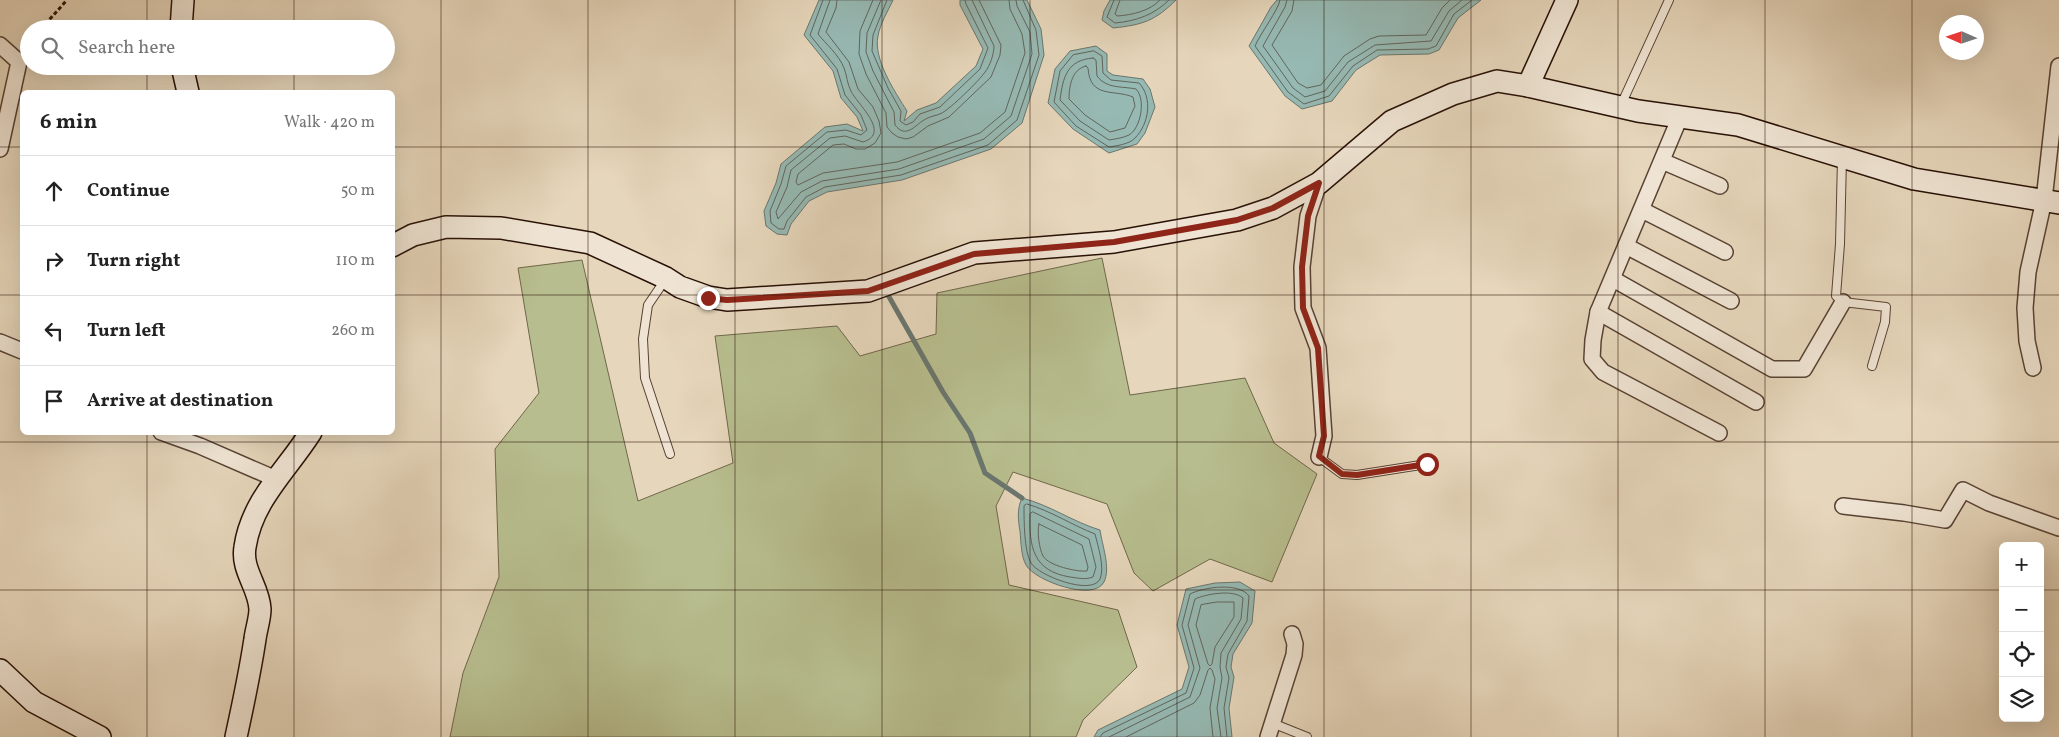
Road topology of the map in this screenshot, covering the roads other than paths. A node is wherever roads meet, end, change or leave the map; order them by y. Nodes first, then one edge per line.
1 (183, 0) edge
2 (1567, 0) edge
3 (1669, 0) edge
4 (182, 20) edge
5 (0, 45) edge
6 (2059, 66) edge
7 (184, 75) edge
8 (1528, 86) junction
9 (188, 90) edge
10 (1620, 107) junction
11 (1680, 116) junction
12 (0, 149) edge
13 (1842, 156) junction
14 (1662, 161) junction
15 (1319, 183) junction
16 (1720, 186) dead end
17 (2051, 201) edge
18 (1642, 210) junction
19 (395, 244) edge
20 (1626, 246) junction
21 (1725, 252) dead end
22 (666, 278) junction
23 (1613, 279) junction
24 (1731, 301) dead end
25 (1843, 302) junction
26 (1598, 312) junction
27 (0, 342) edge
28 (20, 350) edge
29 (1872, 366) dead end
30 (2033, 368) dead end
31 (1756, 402) dead end
32 (1719, 433) dead end
33 (169, 435) edge
34 (309, 435) edge
35 (670, 454) dead end
36 (1319, 456) joint
37 (1427, 464) dead end
38 (276, 479) junction
39 (1843, 506) dead end
40 (2059, 528) edge
41 (1292, 634) dead end
42 (0, 670) edge
43 (1270, 730) edge
44 (100, 737) edge
45 (236, 737) edge
46 (1307, 737) edge

1 - 4 main road
2 - 8 main road
3 - 10 lane
5 - 12 street
6 - 17 street
7 - 9 main road
8 - 10 main road
8 - 15 main road
10 - 11 main road
11 - 13 main road
11 - 14 street
13 - 17 main road
13 - 25 lane
14 - 16 street
14 - 18 street
15 - 22 main road
15 - 36 street
17 - 30 street
18 - 20 street
18 - 21 street
19 - 22 main road
20 - 23 street
20 - 24 street
22 - 35 lane
23 - 25 street
23 - 26 street
25 - 29 lane
26 - 31 street
26 - 32 street
27 - 28 street
33 - 38 street
34 - 38 main road
36 - 37 lane
38 - 45 main road
39 - 40 street
41 - 43 street
42 - 44 main road
43 - 46 lane

